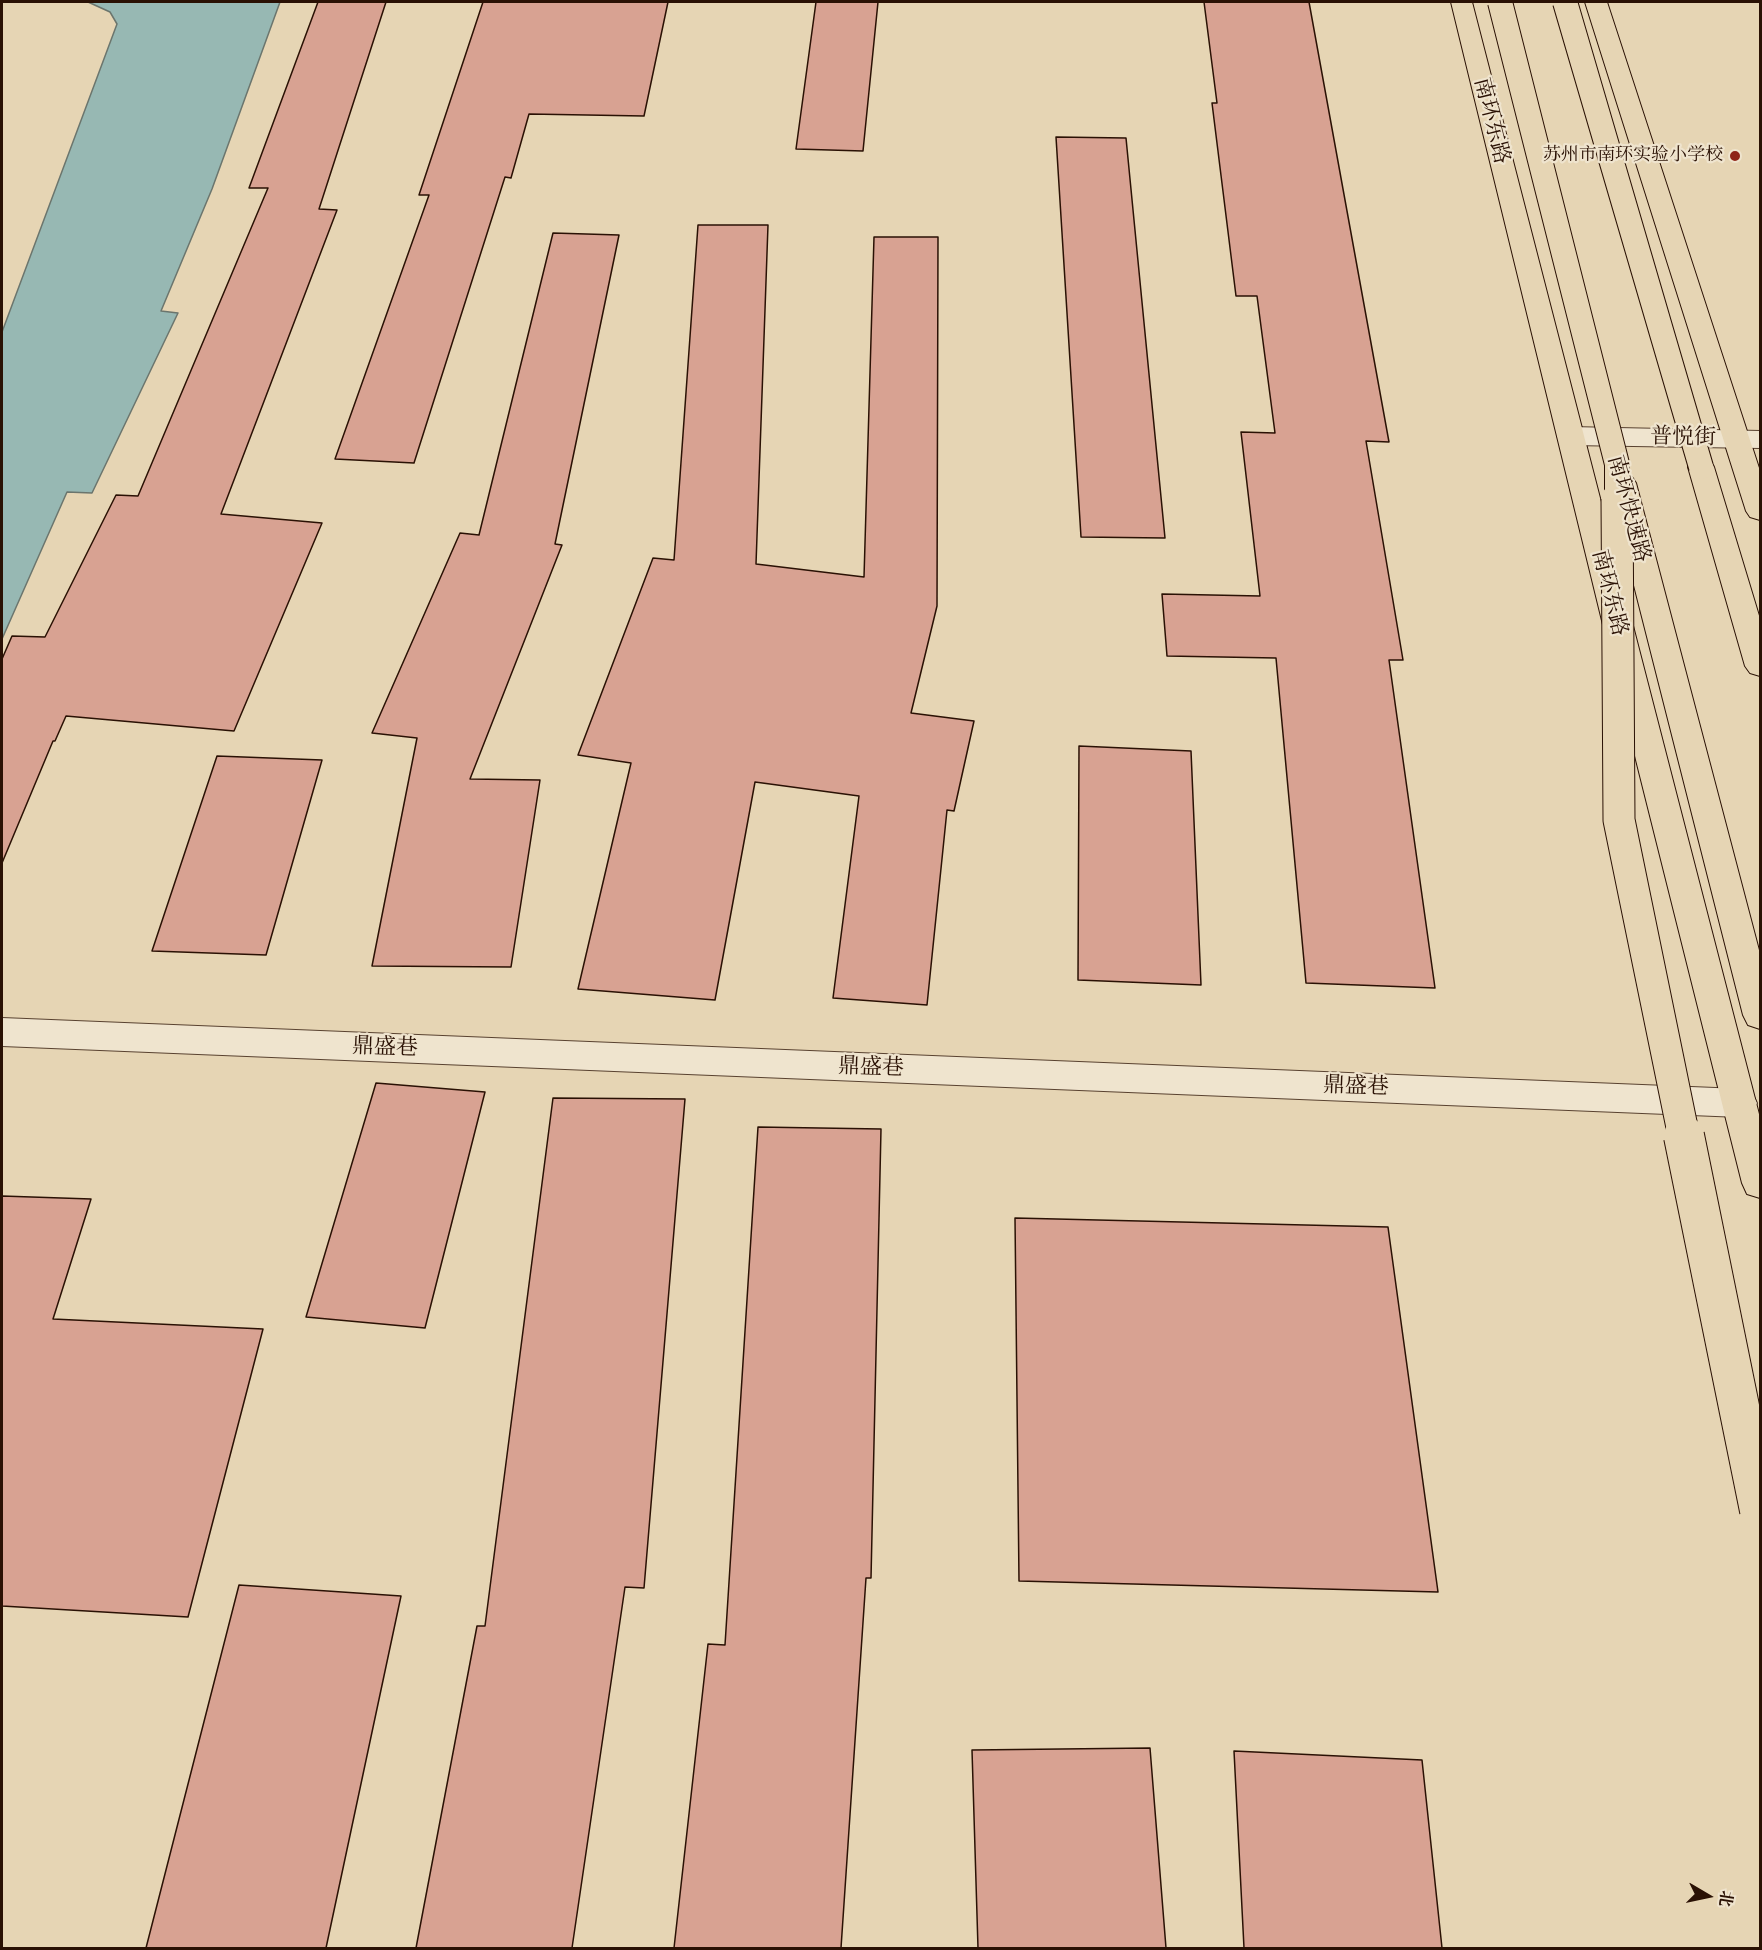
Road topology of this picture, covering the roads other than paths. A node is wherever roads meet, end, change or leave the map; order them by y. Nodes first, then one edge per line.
1 (1461, 2) edge
2 (1500, 2) edge
3 (1565, 2) edge
4 (1596, 2) edge
5 (1570, 436) junction
6 (1749, 440) edge
7 (1617, 464) junction
8 (1701, 467) junction
9 (1761, 511) edge
10 (1761, 588) edge
11 (1761, 666) edge
12 (1761, 1015) edge
13 (2, 1032) edge
14 (1740, 1103) junction
15 (1761, 1184) edge
16 (1761, 1510) edge

1 - 5 main road, 南环东路
2 - 7 main road, 南环快速路, bridge
3 - 8 main road, bridge
4 - 6 main road
5 - 6 street, 普悦街
5 - 14 main road, 南环东路
6 - 9 main road
7 - 12 main road, 南环快速路, bridge
7 - 16 main road, bridge
8 - 10 main road
8 - 11 main road
13 - 14 street, 鼎盛巷
14 - 15 main road, 南环东路

